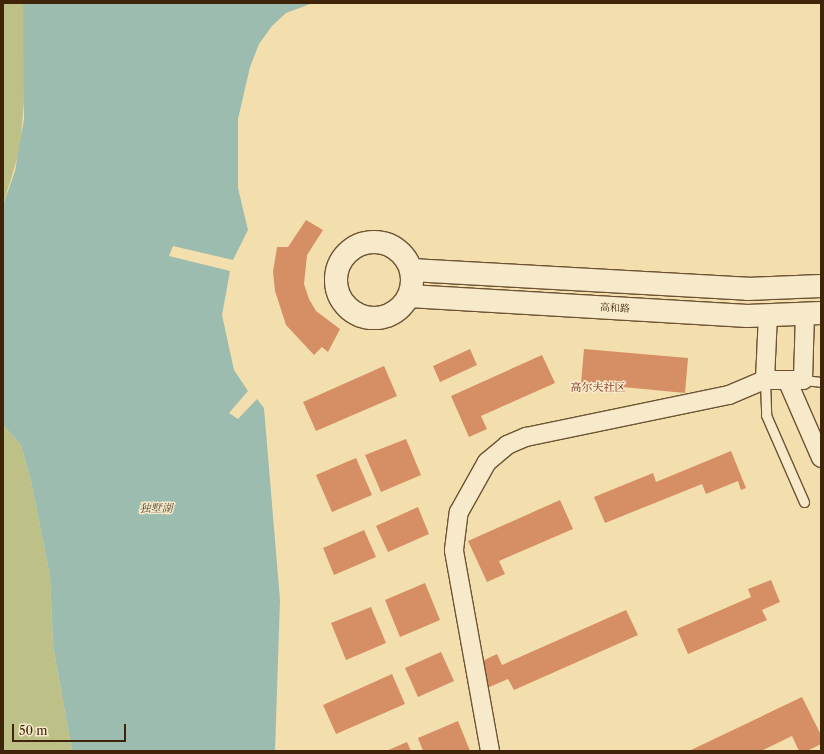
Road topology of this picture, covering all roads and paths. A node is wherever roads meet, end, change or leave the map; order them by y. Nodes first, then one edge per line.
1 (411, 270) junction
2 (821, 286) edge
3 (409, 296) junction
4 (813, 313) edge
5 (768, 315) junction
6 (765, 380) junction
7 (795, 380) junction
8 (821, 382) edge
9 (821, 458) edge
10 (804, 502) dead end
11 (490, 751) edge

1 - 2 main road
1 - 3 main road
1 - 3 main road
3 - 5 main road, 高和路
4 - 5 main road, 高和路
4 - 7 street
5 - 6 street
6 - 7 street
6 - 10 lane
6 - 11 street
7 - 8 lane
7 - 9 street

